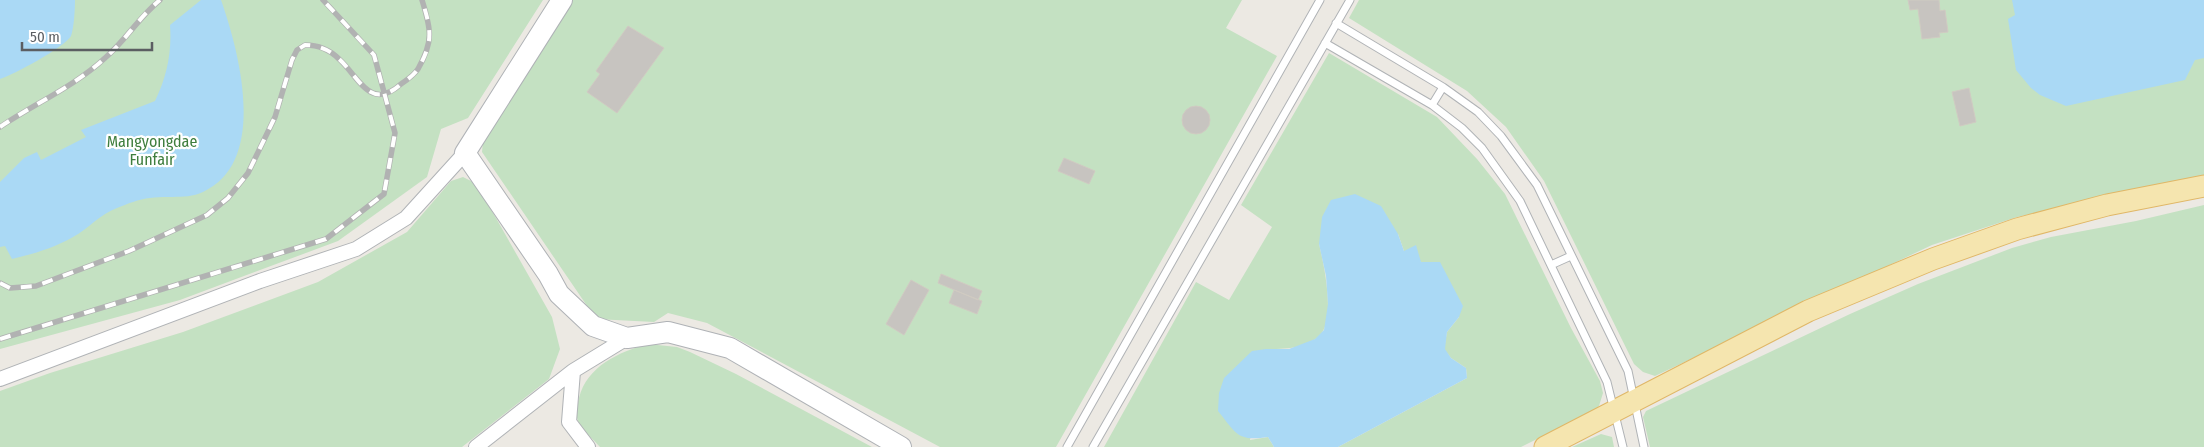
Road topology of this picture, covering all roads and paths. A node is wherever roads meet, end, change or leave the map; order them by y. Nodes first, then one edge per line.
1 (562, 0) edge
2 (1320, 0) edge
3 (1350, 0) edge
4 (1336, 23) junction
5 (1325, 42) junction
6 (1443, 87) junction
7 (1432, 105) junction
8 (465, 153) junction
9 (2204, 186) edge
10 (1571, 256) junction
11 (1551, 265) junction
12 (627, 338) junction
13 (573, 371) junction
14 (0, 379) edge
15 (1625, 407) junction
16 (476, 447) edge
17 (588, 447) edge
18 (901, 447) edge
19 (1067, 447) edge
20 (1093, 447) edge
21 (1545, 447) edge
22 (1623, 447) edge
23 (1644, 447) edge

1 - 8 main road
2 - 19 lane
3 - 4 lane
4 - 5 lane
4 - 6 lane
5 - 7 lane
5 - 20 lane
6 - 7 lane
6 - 10 lane
7 - 11 lane
8 - 12 main road
8 - 14 street
9 - 15 main road
10 - 11 lane
10 - 15 lane
11 - 15 lane
12 - 13 street
12 - 18 main road
13 - 16 street
13 - 17 street
15 - 21 main road
15 - 22 lane
15 - 23 lane

